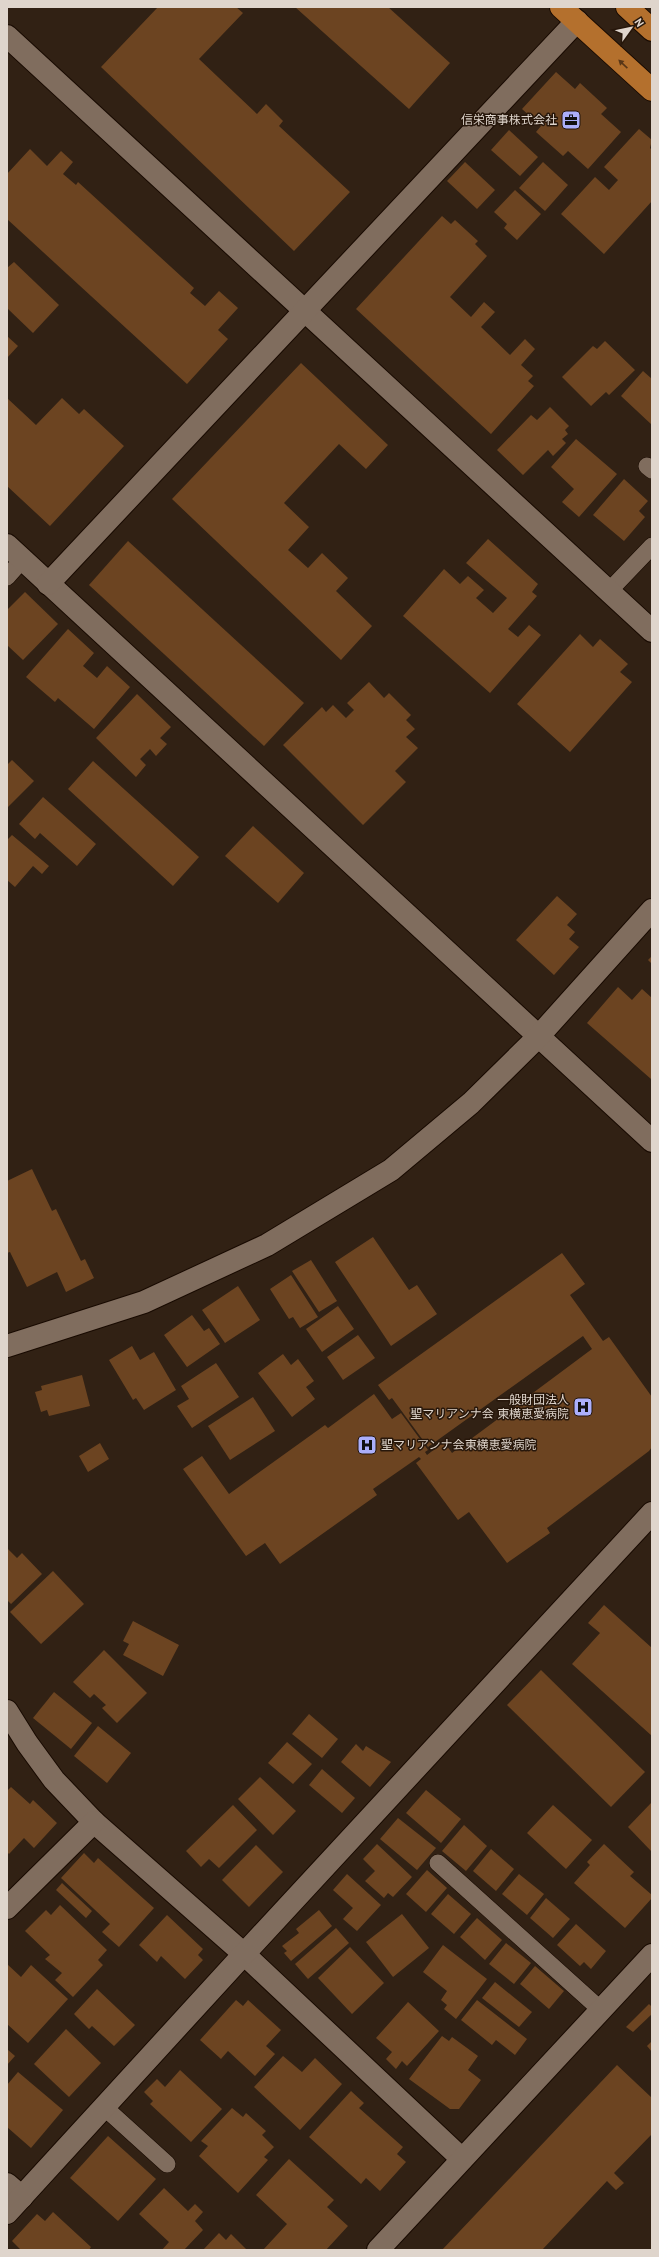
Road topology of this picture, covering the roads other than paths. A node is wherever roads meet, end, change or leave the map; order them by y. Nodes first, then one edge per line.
1 (561, 7) edge
2 (627, 7) edge
3 (577, 21) junction
4 (652, 30) edge
5 (7, 36) edge
6 (652, 90) edge
7 (305, 311) junction
8 (652, 546) edge
9 (15, 553) edge
10 (7, 577) edge
11 (48, 584) junction
12 (609, 592) junction
13 (652, 631) edge
14 (652, 910) edge
15 (538, 1037) junction
16 (652, 1141) edge
17 (7, 1346) edge
18 (652, 1513) edge
19 (7, 1711) edge
20 (94, 1822) junction
21 (438, 1863) dead end
22 (7, 1908) edge
23 (244, 1954) junction
24 (652, 1955) edge
25 (601, 2010) junction
26 (104, 2107) junction
27 (462, 2159) junction
28 (167, 2164) dead end
29 (14, 2190) edge
30 (7, 2213) edge
31 (378, 2250) edge

1 - 3 highway
2 - 4 highway
6 -> 3 highway
3 - 7 street
5 - 7 street
7 - 11 street
7 - 12 street
8 - 12 lane
9 - 10 lane
9 - 11 street
11 - 15 street
12 - 13 street
14 - 15 street
15 - 16 street
15 - 17 street
18 - 23 street
19 - 20 street
20 - 22 street
20 - 23 street
21 - 25 lane
23 - 26 street
23 - 27 street
24 - 25 street
25 - 27 street
26 - 28 lane
26 - 29 street
27 - 31 street
29 - 30 street

